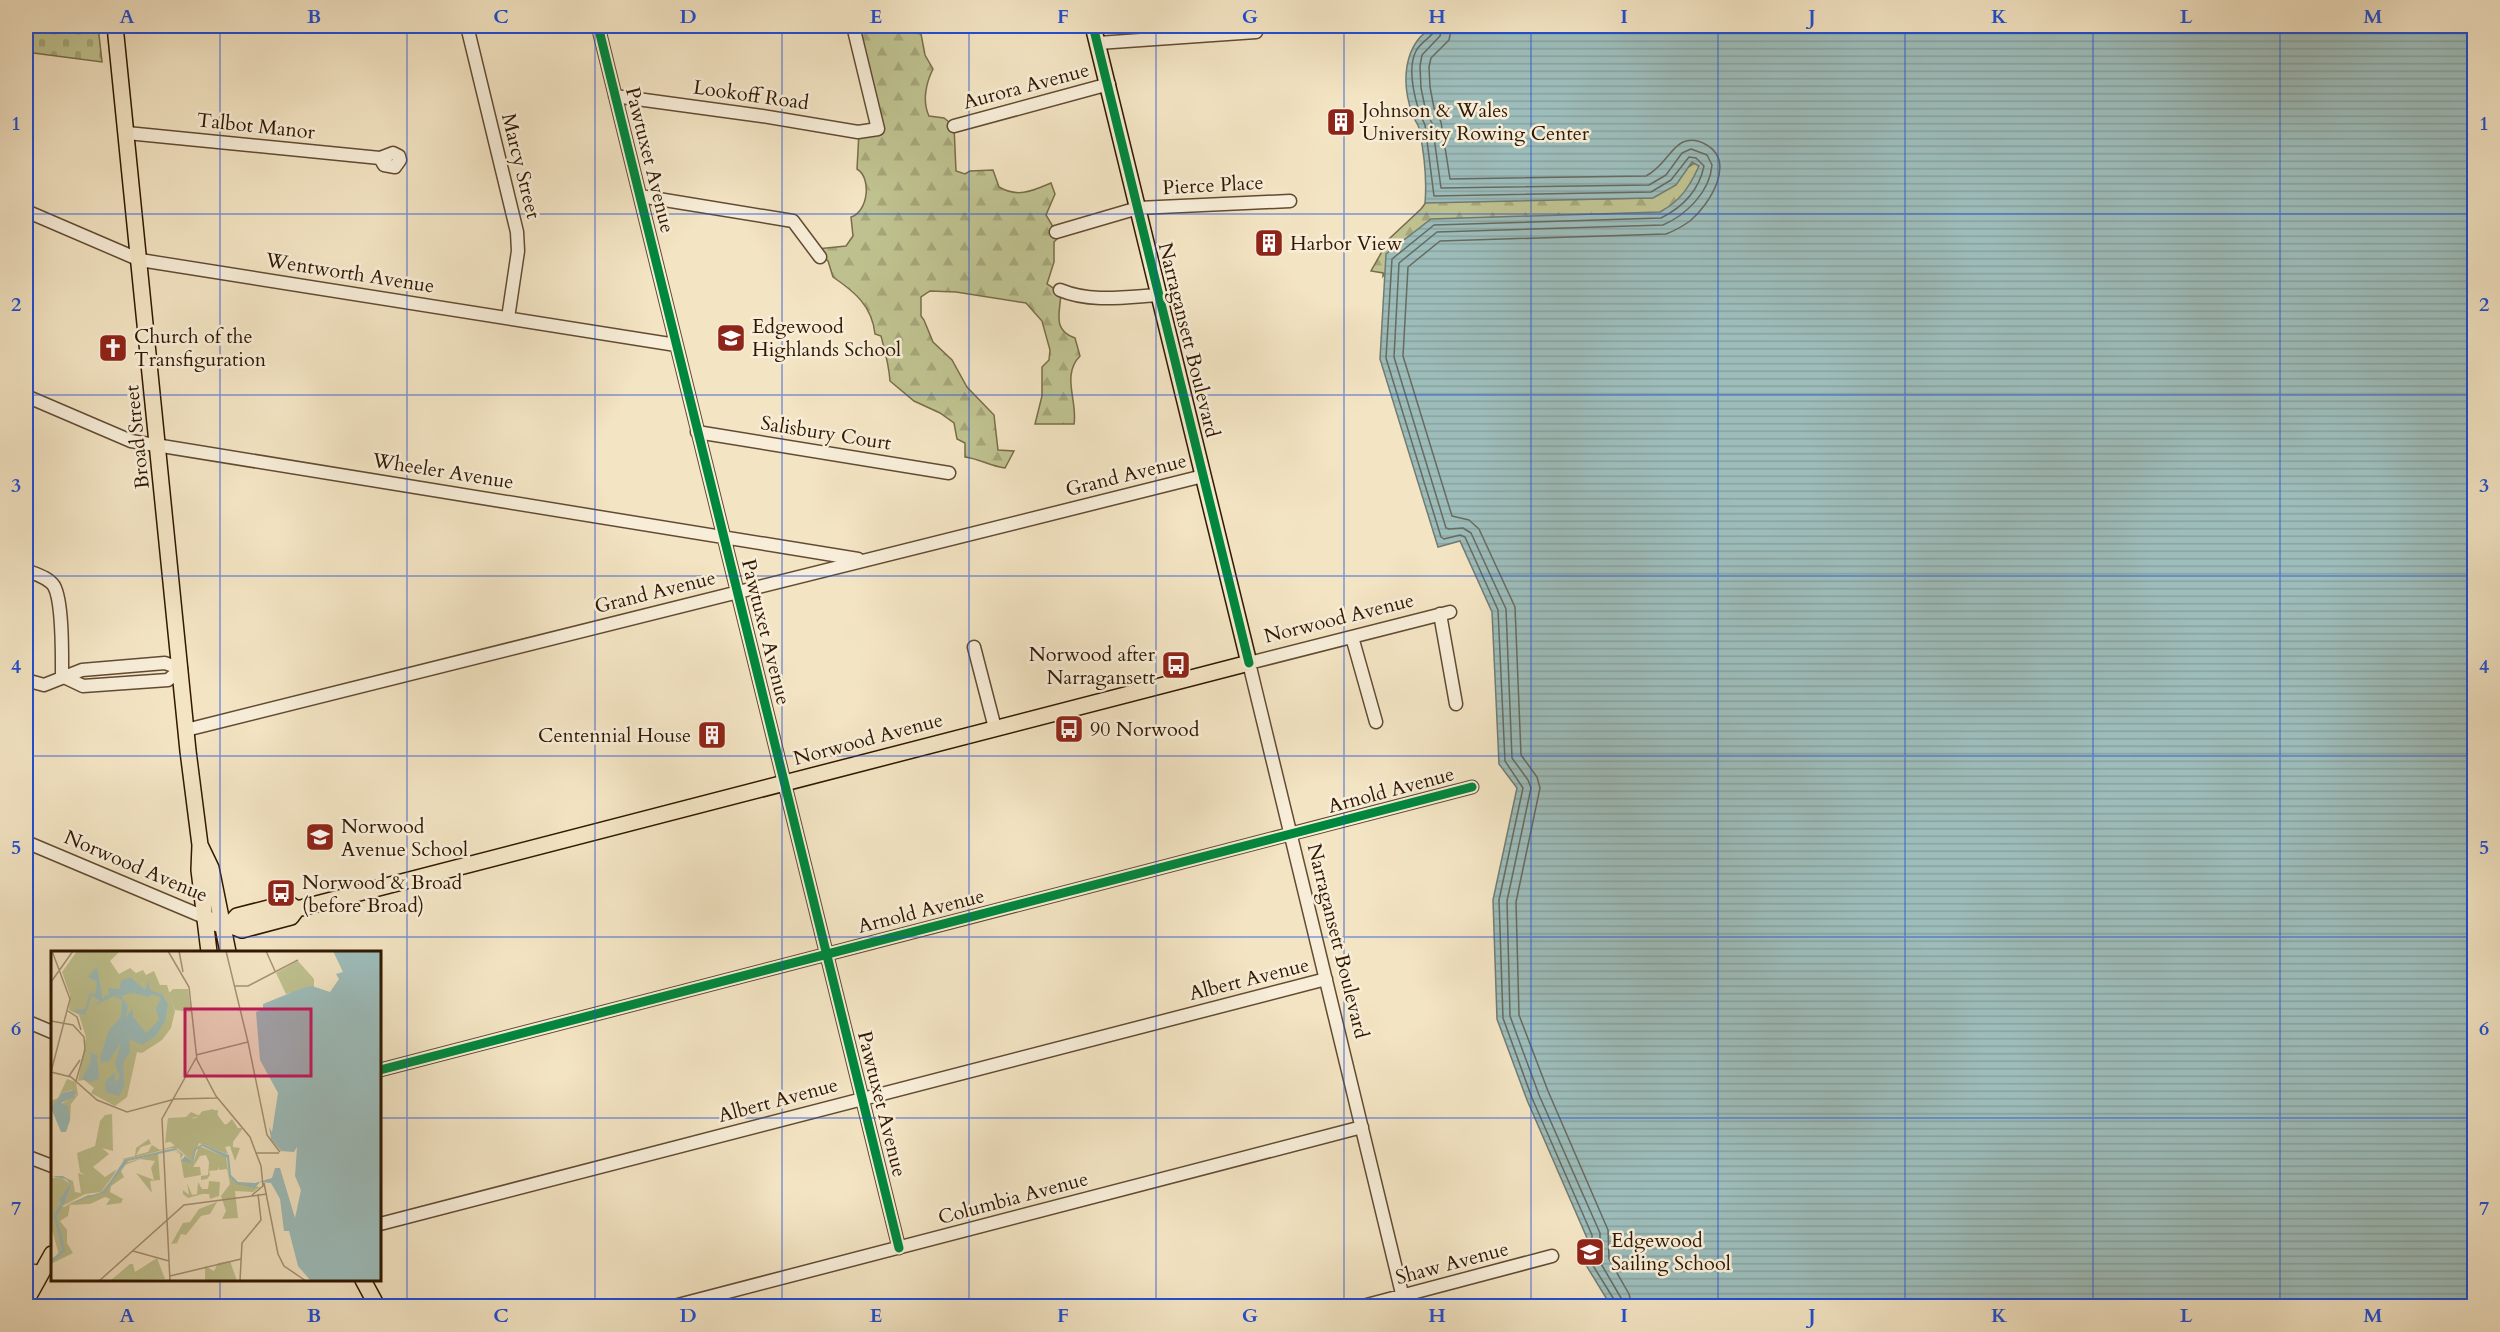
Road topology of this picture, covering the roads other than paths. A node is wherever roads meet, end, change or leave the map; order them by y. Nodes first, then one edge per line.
1 (116, 26) edge
2 (467, 26) edge
3 (598, 26) edge
4 (853, 26) edge
5 (1093, 26) edge
6 (1259, 26) edge
7 (1098, 43) junction
8 (1109, 84) junction
9 (615, 96) junction
10 (954, 126) dead end
11 (128, 133) junction
12 (380, 158) dead end
13 (640, 196) junction
14 (1290, 201) dead end
15 (1138, 208) junction
16 (26, 211) edge
17 (1056, 232) dead end
18 (820, 257) dead end
19 (140, 260) junction
20 (1060, 290) dead end
21 (1159, 295) junction
22 (508, 318) junction
23 (676, 345) junction
24 (26, 396) edge
25 (697, 432) junction
26 (159, 446) junction
27 (949, 472) dead end
28 (1203, 476) junction
29 (723, 536) junction
30 (862, 560) junction
31 (26, 570) edge
32 (737, 592) junction
33 (1352, 637) junction
34 (974, 647) dead end
35 (1249, 663) junction
36 (181, 669) junction
37 (62, 676) junction
38 (26, 680) edge
39 (1456, 704) dead end
40 (1376, 722) dead end
41 (995, 728) junction
42 (186, 730) junction
43 (784, 783) junction
44 (1472, 787) dead end
45 (1290, 835) junction
46 (26, 842) edge
47 (200, 845) junction
48 (204, 917) junction
49 (226, 926) junction
50 (208, 951) edge
51 (216, 951) edge
52 (228, 951) edge
53 (826, 954) junction
54 (1326, 979) junction
55 (26, 1021) edge
56 (51, 1032) edge
57 (381, 1070) edge
58 (862, 1099) junction
59 (1362, 1126) junction
60 (26, 1156) edge
61 (51, 1166) edge
62 (381, 1224) edge
63 (899, 1248) junction
64 (51, 1256) edge
65 (1552, 1256) dead end
66 (26, 1270) edge
67 (42, 1272) junction
68 (364, 1281) edge
69 (26, 1301) edge
70 (1404, 1301) edge
71 (377, 1306) edge
72 (674, 1306) edge
73 (1363, 1306) edge

1 - 11 main road, Broad Street
2 - 22 street, Marcy Street
3 - 9 street, Pawtuxet Avenue
4 - 9 street, Lookoff Road
5 - 7 main road, Narragansett Boulevard
6 - 7 street
7 - 8 main road, Narragansett Boulevard
8 - 10 street, Aurora Avenue
8 - 15 main road, Narragansett Boulevard
9 - 13 street, Pawtuxet Avenue
11 - 12 street, Talbot Manor
11 - 19 main road, Broad Street
13 - 18 street
13 - 23 street, Pawtuxet Avenue
14 - 15 street, Pierce Place
15 - 17 street, Pierce Place
15 - 21 main road, Narragansett Boulevard
16 - 19 street, Wentworth Avenue
19 - 22 street, Wentworth Avenue
19 - 26 main road, Broad Street
20 - 21 street
21 - 28 main road, Narragansett Boulevard
22 - 23 street, Wentworth Avenue
23 - 25 street, Pawtuxet Avenue
24 - 26 street, Wheeler Avenue
25 - 27 street, Salisbury Court
25 - 29 street, Pawtuxet Avenue
26 - 29 street, Wheeler Avenue
26 - 36 main road, Broad Street
28 - 30 street, Grand Avenue
28 - 35 main road, Narragansett Boulevard
29 - 30 street, Wheeler Avenue
29 - 32 street, Pawtuxet Avenue
30 - 32 street, Grand Avenue
31 - 37 street
32 - 42 street, Grand Avenue
32 - 43 street, Pawtuxet Avenue
33 - 35 street, Norwood Avenue
33 - 39 street, Norwood Avenue
33 - 40 street
34 - 41 street
35 - 41 main road, Norwood Avenue
35 - 45 street, Narragansett Boulevard
36 - 37 street
36 - 42 main road, Broad Street
37 - 38 street
41 - 43 main road, Norwood Avenue
42 - 47 main road, Broad Street
43 - 49 main road, Norwood Avenue
43 - 53 street, Pawtuxet Avenue
44 - 45 street, Arnold Avenue
45 - 53 street, Arnold Avenue
45 - 54 street, Narragansett Boulevard
46 - 48 street, Norwood Avenue
47 - 48 main road, Broad Street
47 - 49 main road, Broad Street
48 - 49 main road, Norwood Avenue
48 - 50 main road, Broad Street
49 - 51 main road
49 - 52 main road, Broad Street
53 - 57 street, Arnold Avenue
53 - 58 street, Pawtuxet Avenue
54 - 58 street, Albert Avenue
54 - 59 street, Narragansett Boulevard
55 - 56 street
58 - 62 street, Albert Avenue
58 - 63 street, Pawtuxet Avenue
59 - 63 street, Columbia Avenue
59 - 70 street, Narragansett Boulevard
60 - 61 street
63 - 72 street, Columbia Avenue
64 - 67 main road
65 - 70 street, Shaw Avenue
66 - 67 street
67 - 69 main road
68 - 71 main road
70 - 73 street, Shaw Avenue

